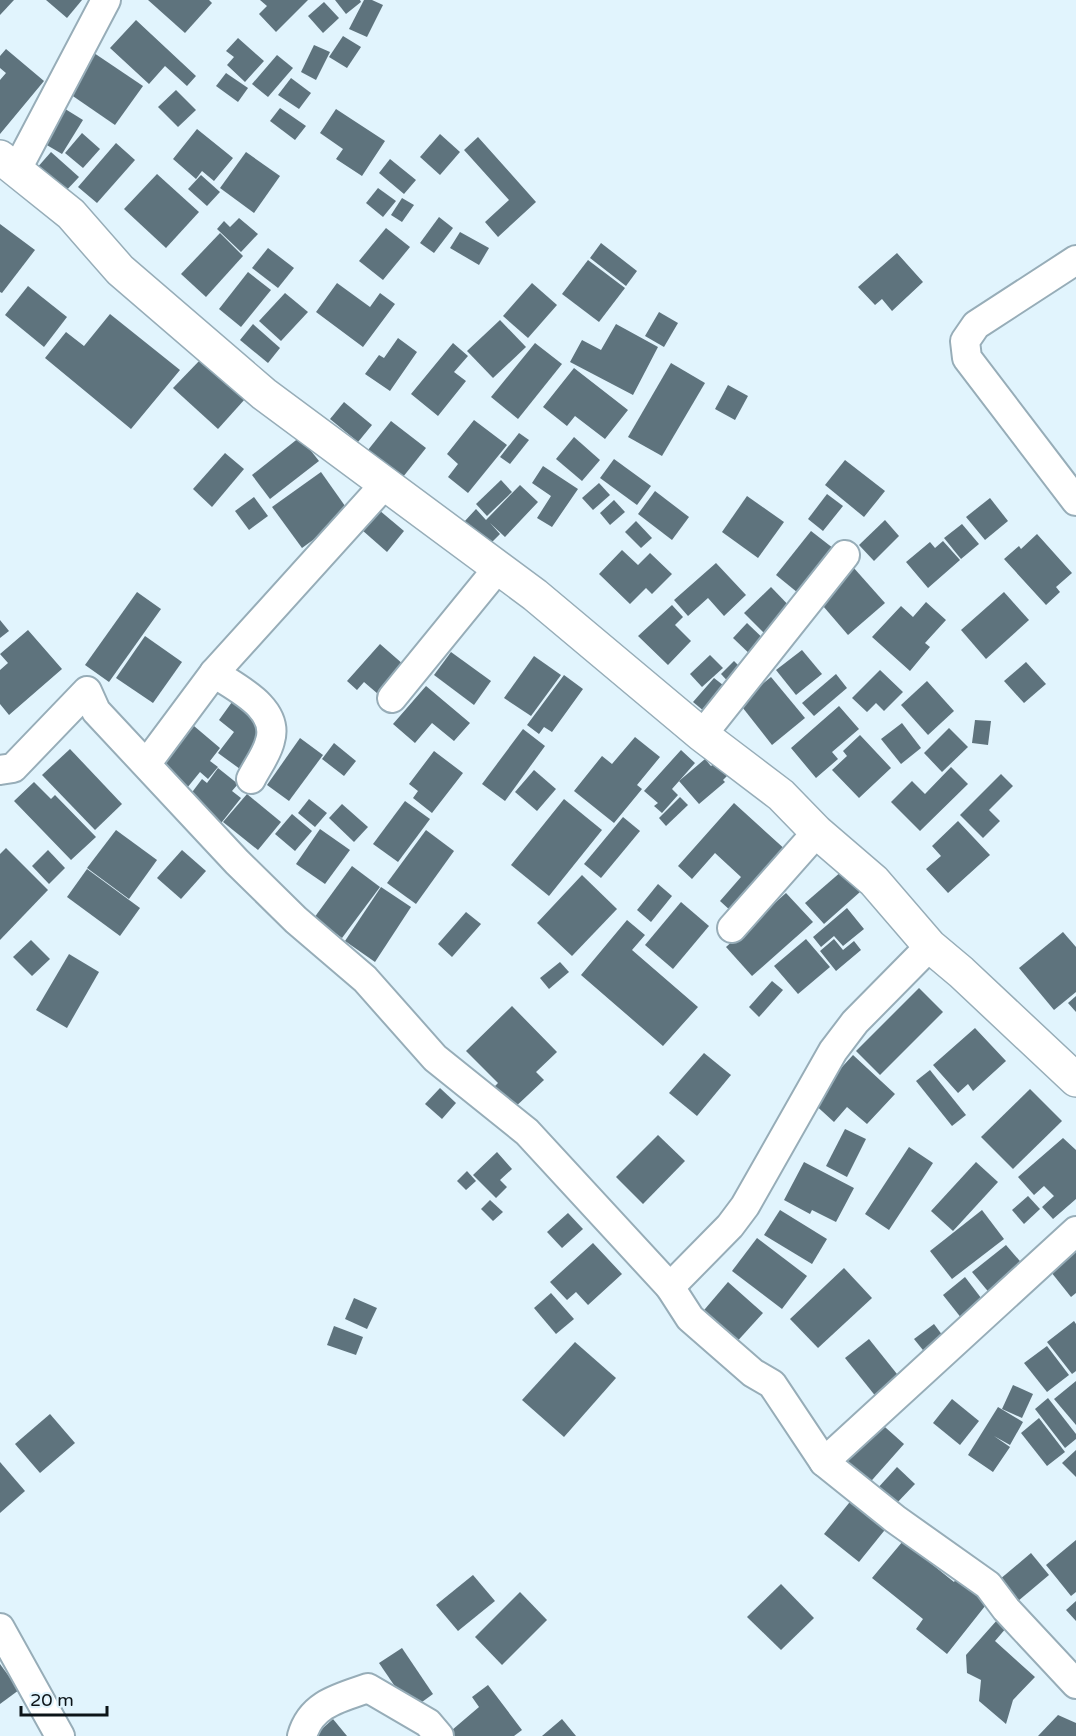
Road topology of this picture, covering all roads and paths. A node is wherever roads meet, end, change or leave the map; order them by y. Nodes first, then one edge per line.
1 (106, 0) edge
2 (8, 164) edge
3 (1076, 260) edge
4 (385, 484) junction
5 (1076, 501) edge
6 (845, 555) dead end
7 (498, 568) junction
8 (214, 674) junction
9 (392, 698) dead end
10 (702, 735) junction
11 (147, 763) junction
12 (0, 770) edge
13 (251, 779) dead end
14 (817, 832) junction
15 (732, 928) dead end
16 (930, 946) junction
17 (1076, 1080) edge
18 (1076, 1231) edge
19 (670, 1287) junction
20 (825, 1462) junction
21 (0, 1628) edge
22 (1073, 1675) edge
23 (60, 1736) edge
24 (302, 1736) edge
25 (439, 1736) edge

1 - 2 street
2 - 4 street
3 - 5 street
4 - 7 street
4 - 8 street
6 - 10 street
7 - 9 street
7 - 10 street
8 - 11 street
8 - 13 street
10 - 14 street
11 - 12 street
11 - 19 street
14 - 15 street
14 - 16 street
16 - 17 street
16 - 19 street
18 - 20 street
19 - 20 street
20 - 22 street
21 - 23 street
24 - 25 street

